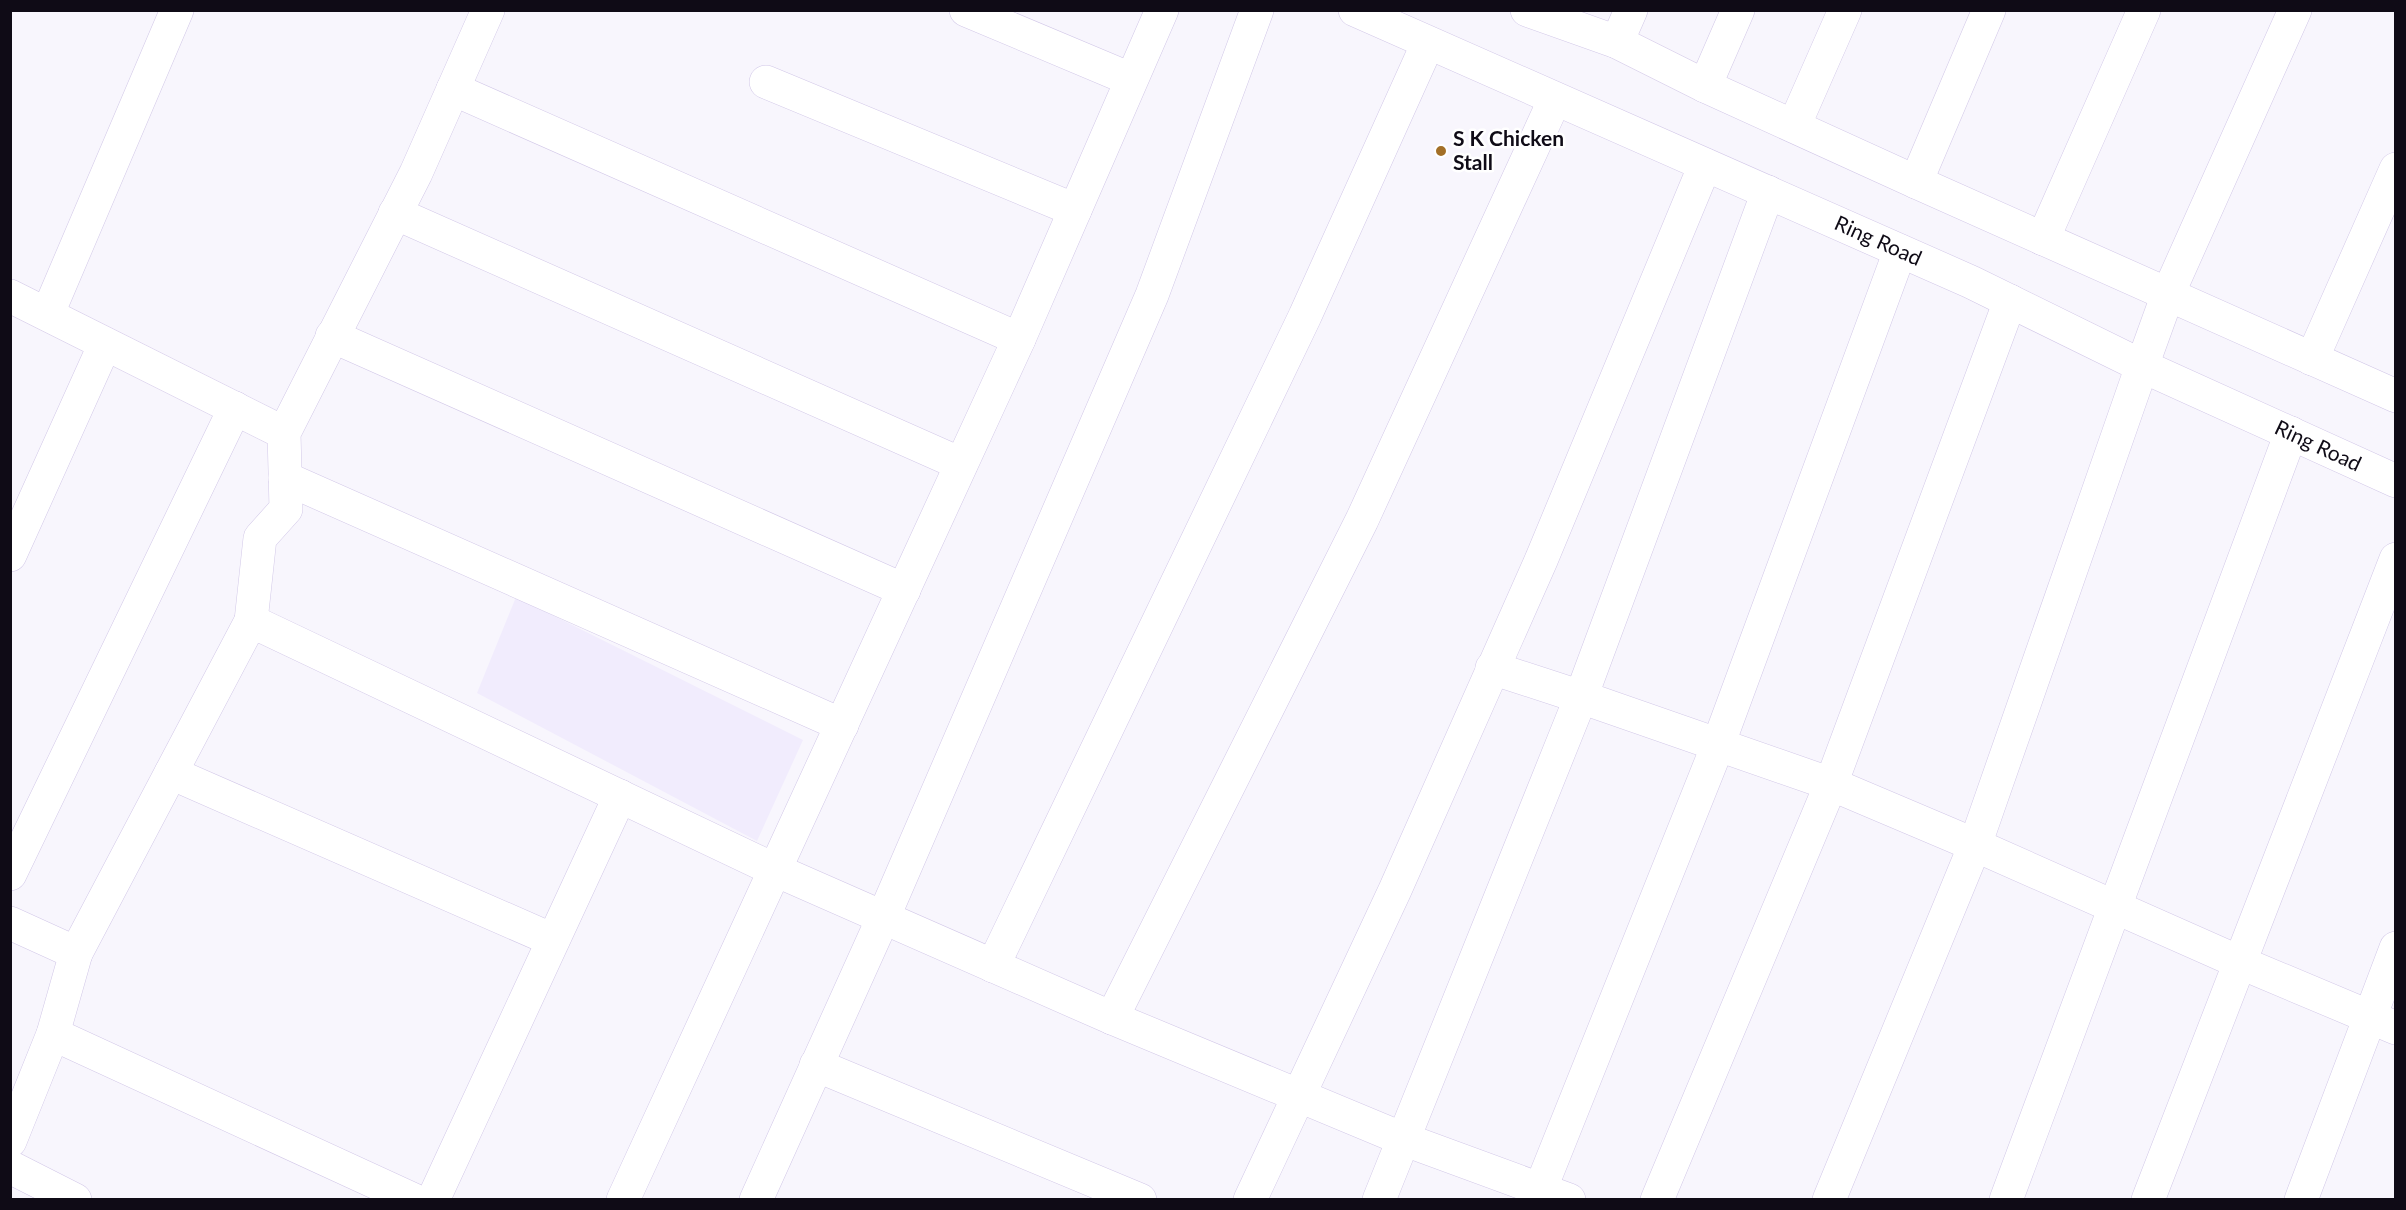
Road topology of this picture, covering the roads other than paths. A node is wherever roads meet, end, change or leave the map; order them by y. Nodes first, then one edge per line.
1 (177, 10) edge
2 (488, 10) edge
3 (966, 10) edge
4 (1162, 10) edge
5 (1257, 10) edge
6 (1355, 10) edge
7 (1527, 10) edge
8 (1631, 10) edge
9 (1738, 10) edge
10 (1845, 10) edge
11 (1989, 10) edge
12 (2144, 10) edge
13 (2295, 10) edge
14 (1617, 42) junction
15 (1428, 43) junction
16 (1130, 79) junction
17 (766, 82) dead end
18 (1705, 86) junction
19 (453, 89) junction
20 (1555, 99) junction
21 (1794, 126) junction
22 (1705, 165) junction
23 (2396, 169) edge
24 (1916, 182) junction
25 (1768, 192) junction
26 (1075, 210) junction
27 (395, 213) junction
28 (2043, 239) junction
29 (1900, 250) junction
30 (2168, 294) junction
31 (10, 296) edge
32 (2010, 301) junction
33 (48, 313) junction
34 (333, 336) junction
35 (1019, 339) junction
36 (105, 344) junction
37 (2312, 359) junction
38 (2142, 366) junction
39 (2396, 396) edge
40 (235, 408) junction
41 (284, 433) junction
42 (2291, 433) junction
43 (961, 464) junction
44 (285, 478) junction
45 (2396, 481) edge
46 (10, 555) edge
47 (2396, 558) edge
48 (904, 590) junction
49 (251, 621) junction
50 (1492, 668) junction
51 (1581, 697) junction
52 (842, 725) junction
53 (1718, 745) junction
54 (171, 773) junction
55 (1831, 784) junction
56 (620, 796) junction
57 (1975, 845) junction
58 (773, 869) junction
59 (10, 874) edge
60 (2115, 907) junction
61 (884, 916) junction
62 (10, 923) edge
63 (553, 940) junction
64 (2396, 948) edge
65 (76, 953) junction
66 (2239, 962) junction
67 (993, 966) junction
68 (1112, 1018) junction
69 (2383, 1022) edge
70 (53, 1034) junction
71 (816, 1065) junction
72 (1298, 1095) junction
73 (1403, 1139) junction
74 (10, 1141) edge
75 (10, 1167) edge
76 (1549, 1196) edge
77 (75, 1200) edge
78 (414, 1200) edge
79 (433, 1200) edge
80 (623, 1200) edge
81 (756, 1200) edge
82 (1140, 1200) edge
83 (1250, 1200) edge
84 (1379, 1200) edge
85 (1657, 1200) edge
86 (1829, 1200) edge
87 (2006, 1200) edge
88 (2148, 1200) edge
89 (2301, 1200) edge

1 - 33 street
2 - 19 street
3 - 16 street
4 - 16 street
5 - 61 street
6 - 15 street, Ring Road
7 - 14 street
8 - 14 street
9 - 18 street
10 - 21 street
11 - 24 street
12 - 28 street
13 - 30 street
14 - 18 street
15 - 20 street, Ring Road
15 - 67 street
16 - 26 street
17 - 26 street
18 - 21 street
19 - 27 street
19 - 35 street
20 - 22 street, Ring Road
20 - 68 street
21 - 24 street
22 - 25 street, Ring Road
22 - 50 street
23 - 37 street
24 - 28 street
25 - 29 street, Ring Road
25 - 51 street
26 - 35 street
27 - 34 street
27 - 43 street
28 - 30 street
29 - 32 street, Ring Road
29 - 53 street
30 - 37 street
30 - 38 street
31 - 33 street
32 - 38 street, Ring Road
32 - 55 street
33 - 36 street
34 - 41 street
34 - 48 street
35 - 43 street
36 - 40 street
36 - 46 street
37 - 39 street
38 - 42 street, Ring Road
38 - 57 street
40 - 41 street
40 - 59 street
41 - 44 street
42 - 45 street, Ring Road
42 - 60 street
43 - 48 street
44 - 49 street
44 - 52 street
47 - 66 street
48 - 52 street
49 - 54 street
49 - 56 street
50 - 51 street
50 - 72 street
51 - 53 street
51 - 73 street
52 - 58 street
53 - 55 street
53 - 76 street
54 - 63 street
54 - 65 street
55 - 57 street
55 - 85 street
56 - 58 street
56 - 63 street
57 - 60 street
57 - 86 street
58 - 61 street
58 - 80 street
60 - 66 street
60 - 87 street
61 - 67 street
61 - 71 street
62 - 65 street
63 - 79 street
64 - 69 street
65 - 70 street
66 - 69 street
66 - 88 street
67 - 68 street
68 - 72 street
69 - 89 street
70 - 74 street
70 - 78 street
71 - 81 street
71 - 82 street
72 - 73 street
72 - 83 street
73 - 76 street
73 - 84 street
75 - 77 street

